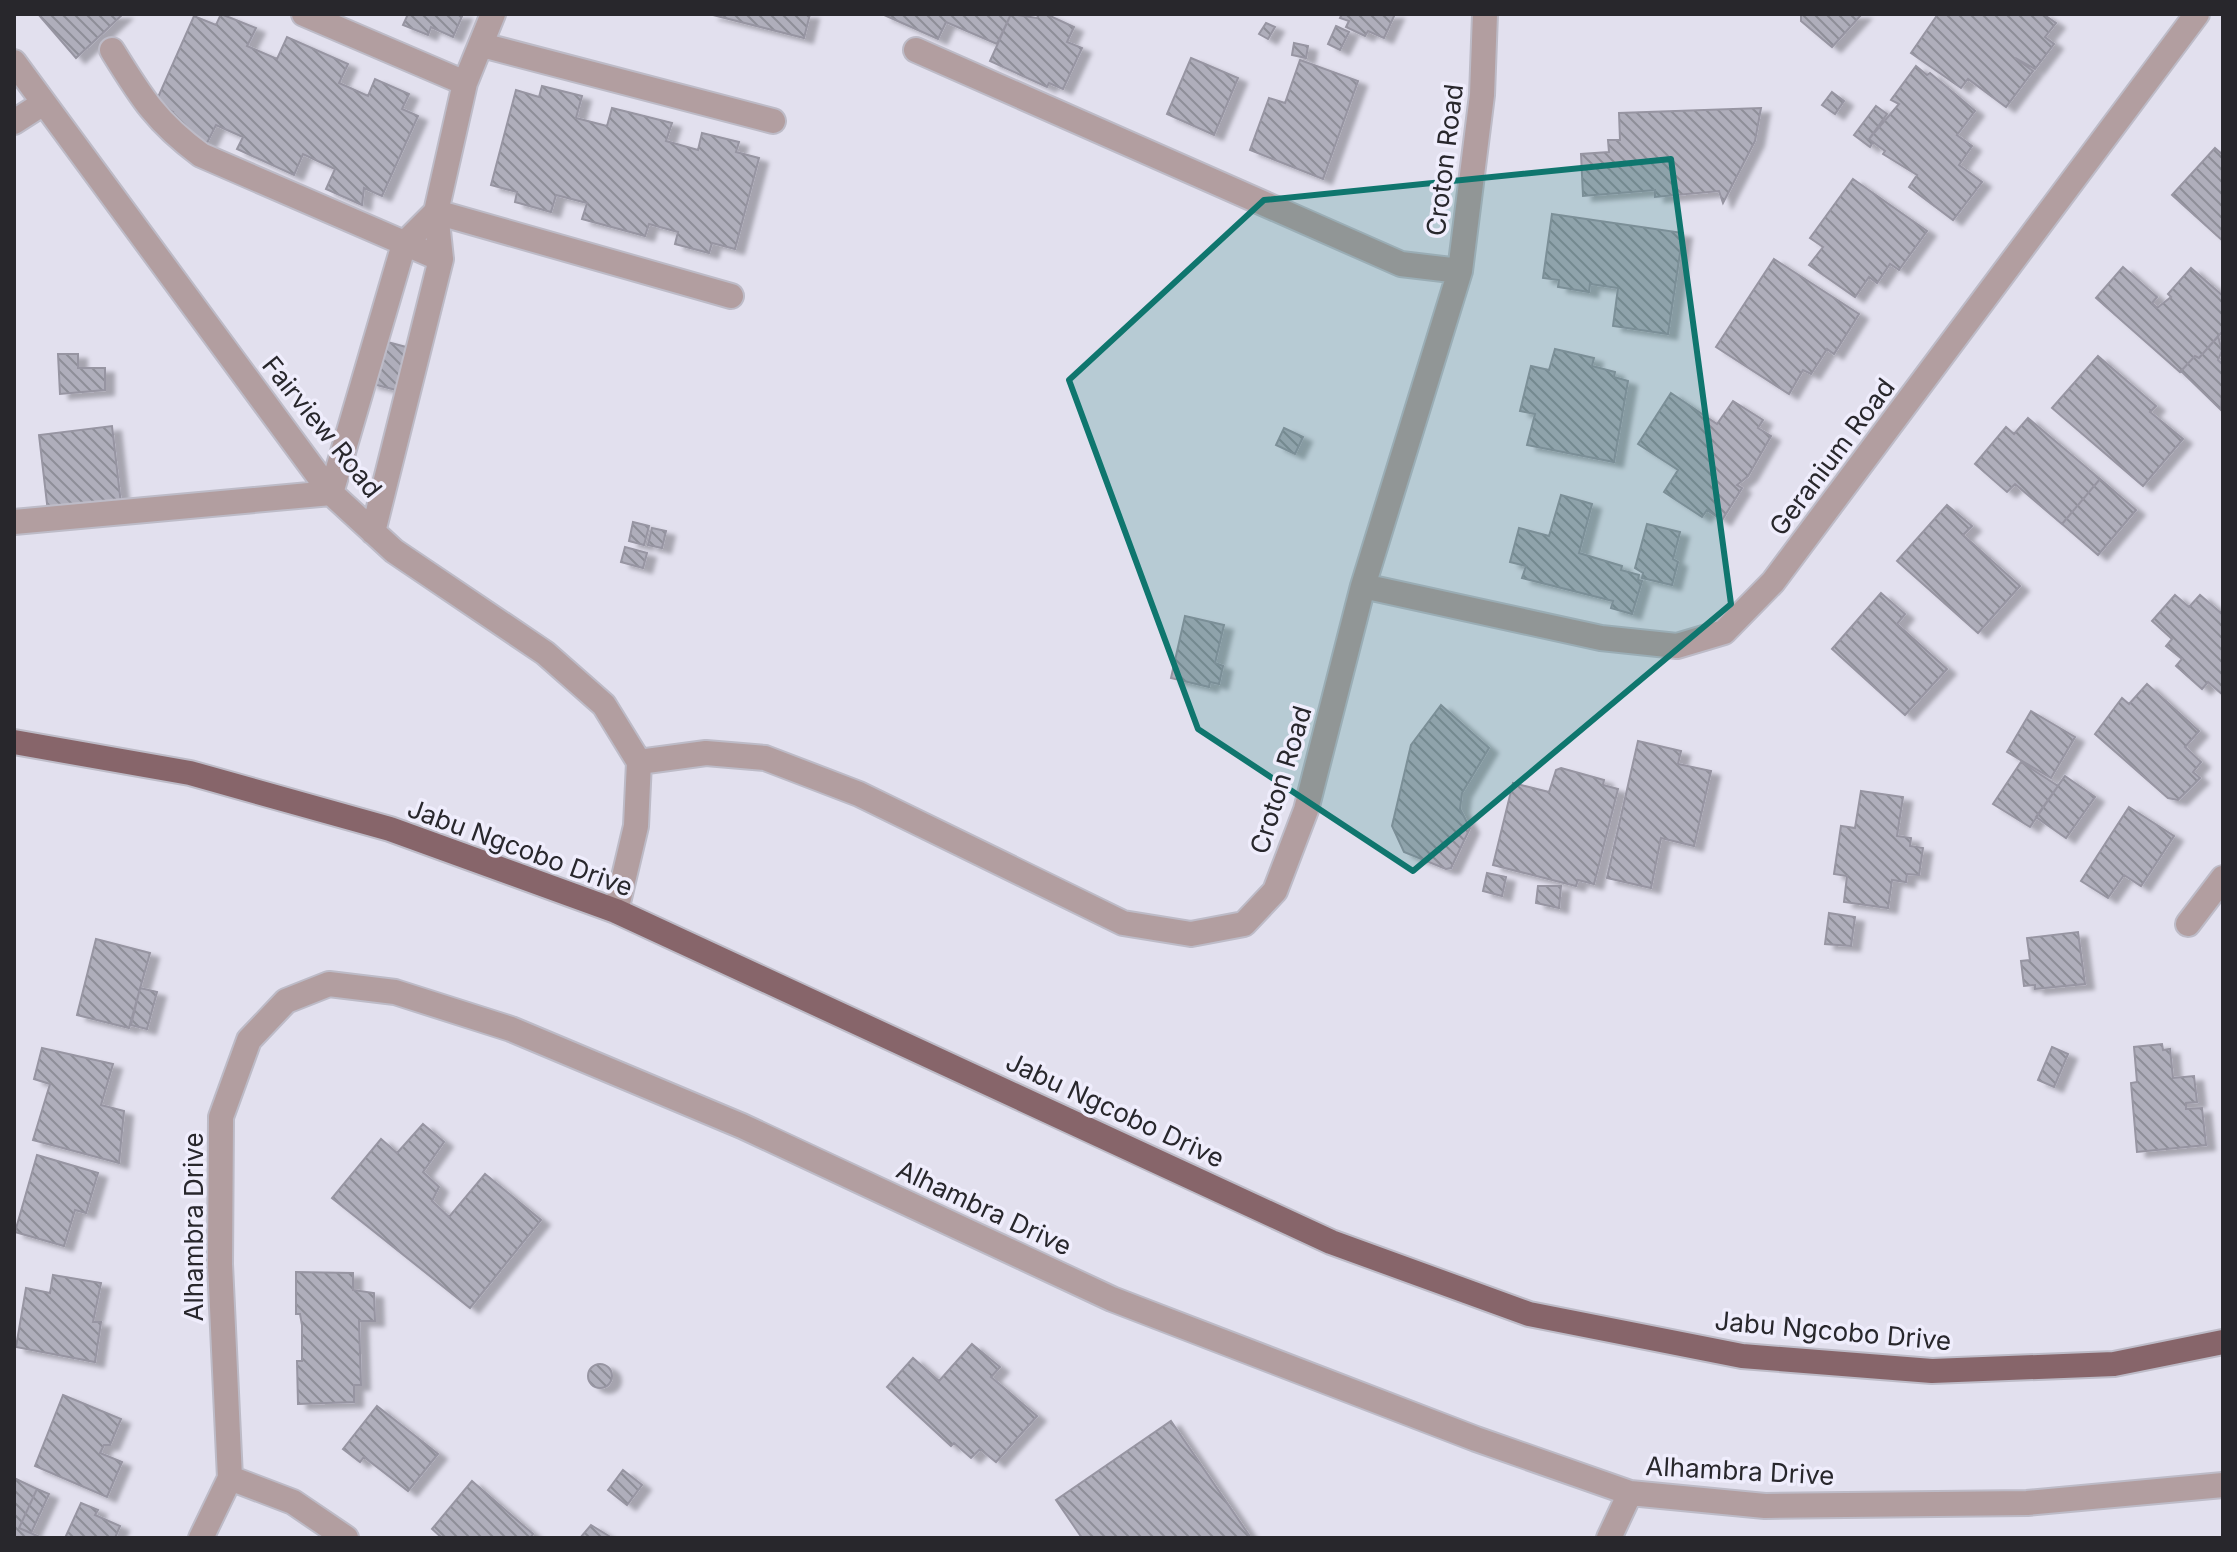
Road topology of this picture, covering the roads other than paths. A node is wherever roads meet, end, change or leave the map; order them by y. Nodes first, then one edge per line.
1 (304, 14) edge
2 (493, 14) edge
3 (1485, 14) edge
4 (2197, 14) edge
5 (482, 45) junction
6 (112, 50) dead end
7 (916, 50) dead end
8 (14, 62) edge
9 (465, 83) junction
10 (42, 104) junction
11 (773, 121) dead end
12 (14, 122) edge
13 (436, 212) junction
14 (404, 244) junction
15 (441, 259) junction
16 (1460, 271) junction
17 (731, 296) dead end
18 (331, 493) junction
19 (14, 522) edge
20 (373, 532) junction
21 (1363, 586) junction
22 (14, 742) edge
23 (639, 762) junction
24 (2223, 878) edge
25 (616, 911) junction
26 (2188, 924) dead end
27 (2223, 1342) edge
28 (230, 1478) junction
29 (2223, 1485) edge
30 (1630, 1493) junction
31 (201, 1538) edge
32 (346, 1538) edge
33 (1609, 1538) edge

1 - 9 street
2 - 5 street
3 - 16 street, Croton Road
4 - 21 street, Geranium Road
5 - 9 street
5 - 11 street
6 - 14 street
7 - 16 street
8 - 10 street, Fairview Road
9 - 13 street
10 - 12 street
10 - 18 street, Fairview Road
13 - 14 street
13 - 15 street
13 - 17 street
14 - 15 street
14 - 18 street
15 - 20 street
16 - 21 street, Croton Road
18 - 19 street
18 - 20 street, Fairview Road
20 - 23 street, Fairview Road
21 - 23 street, Croton Road
22 - 25 main road, Jabu Ngcobo Drive
23 - 25 street
24 - 26 street
25 - 27 main road, Jabu Ngcobo Drive
28 - 30 street, Alhambra Drive
28 - 31 street, Alhambra Drive
28 - 32 street
29 - 30 street, Alhambra Drive
30 - 33 street

